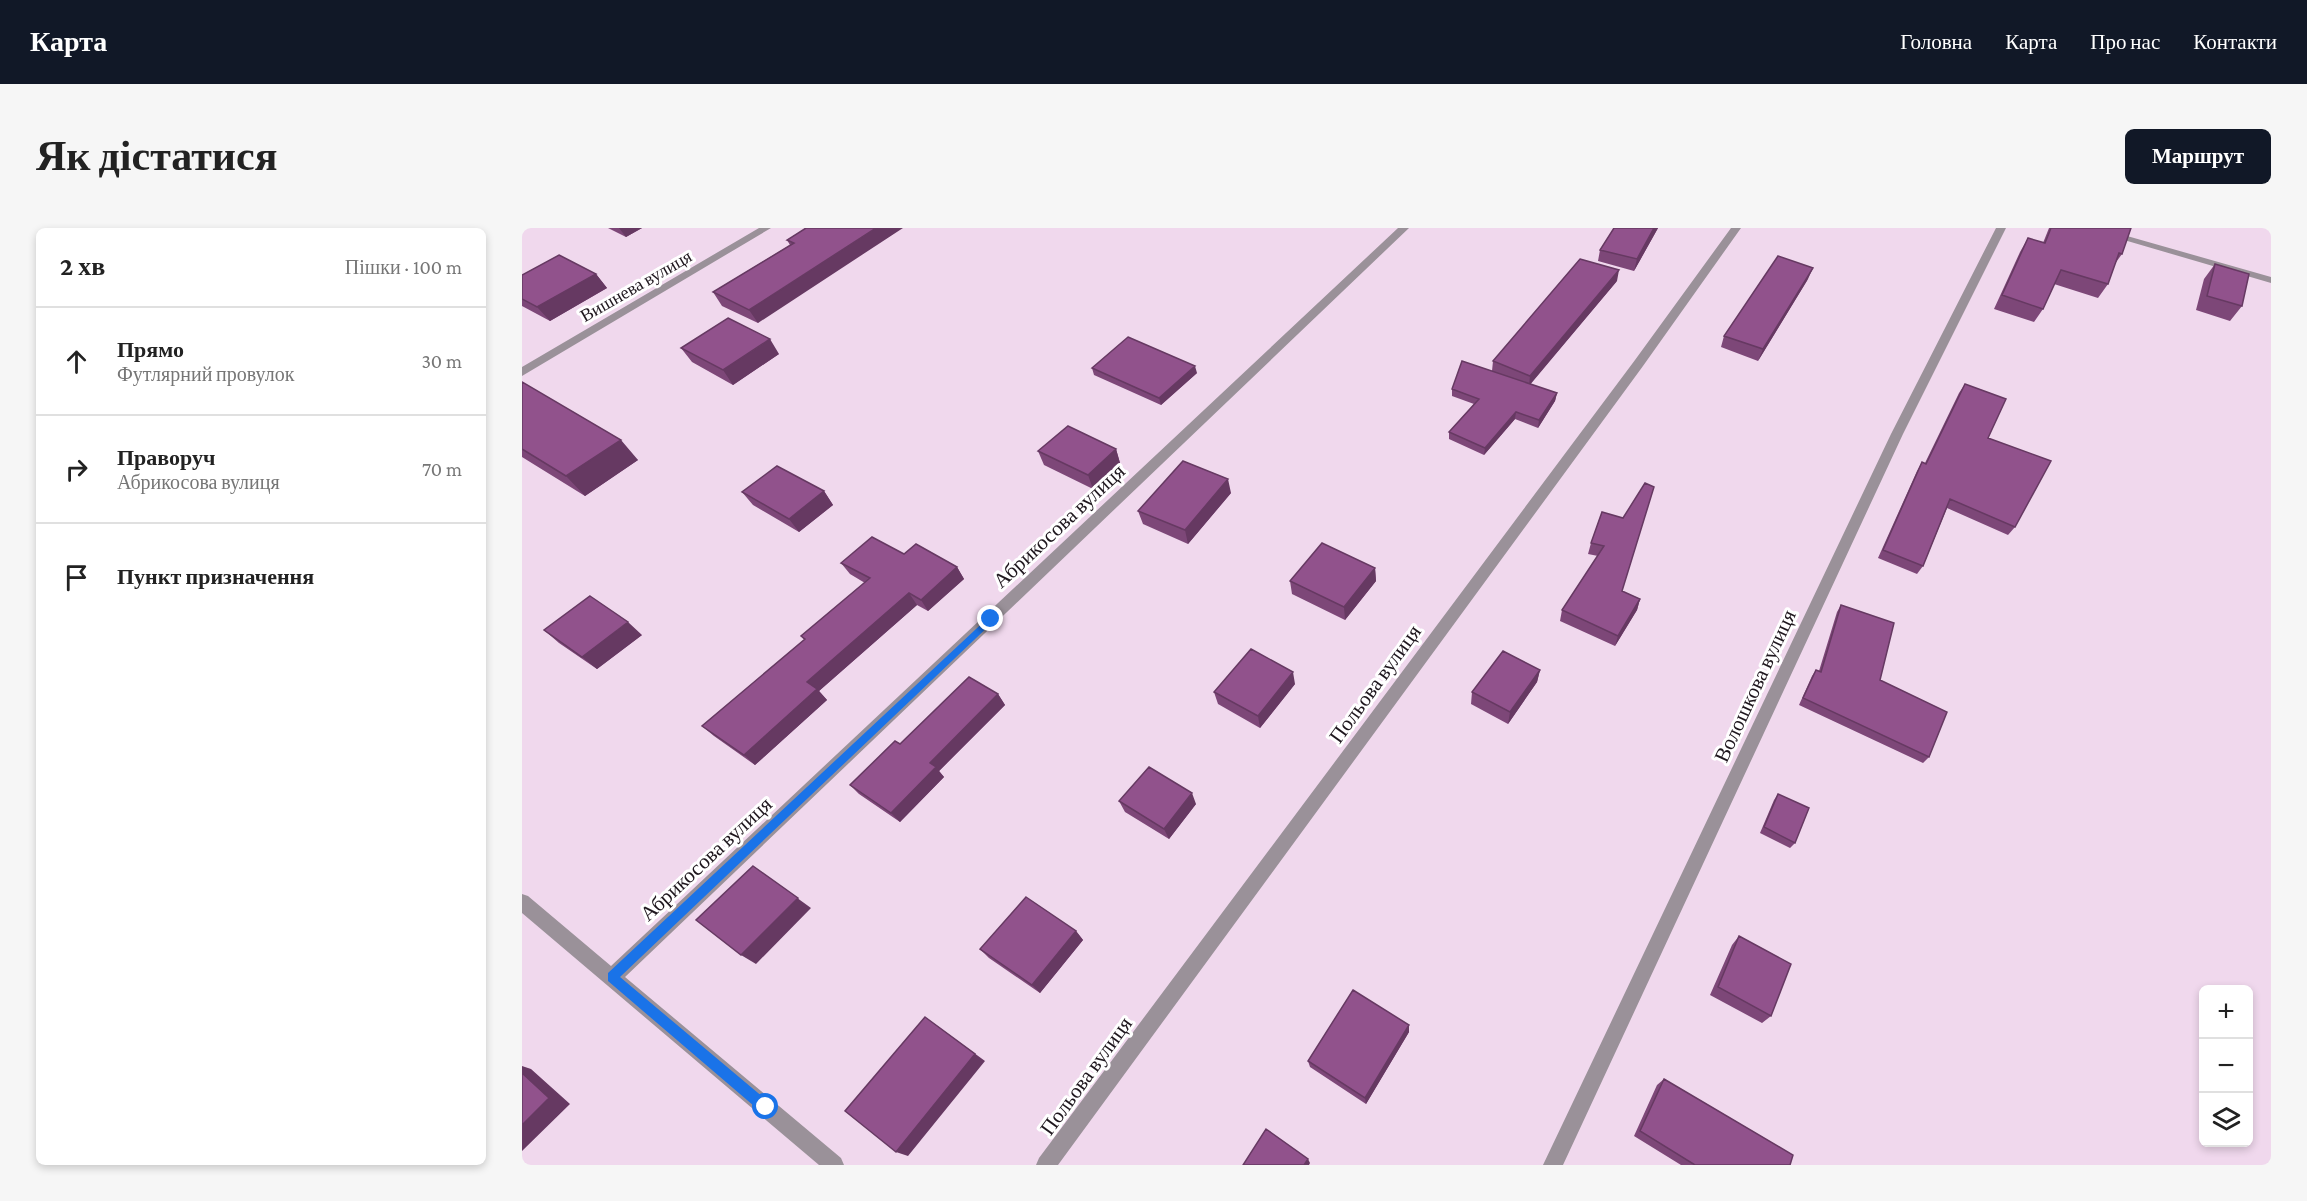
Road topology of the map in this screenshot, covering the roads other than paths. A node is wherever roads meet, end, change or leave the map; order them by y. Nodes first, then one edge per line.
1 (766, 228) edge
2 (1404, 228) edge
3 (1736, 228) edge
4 (2001, 228) edge
5 (2088, 228) edge
6 (2271, 280) edge
7 (522, 372) edge
8 (522, 902) edge
9 (612, 977) junction
10 (834, 1165) edge
11 (1047, 1165) edge
12 (1553, 1165) edge

1 - 7 street, Вишнева вулиця
2 - 9 street, Абрикосова вулиця
3 - 11 street, Польова вулиця
4 - 12 street, Волошкова вулиця
5 - 6 street
8 - 9 street
9 - 10 street

